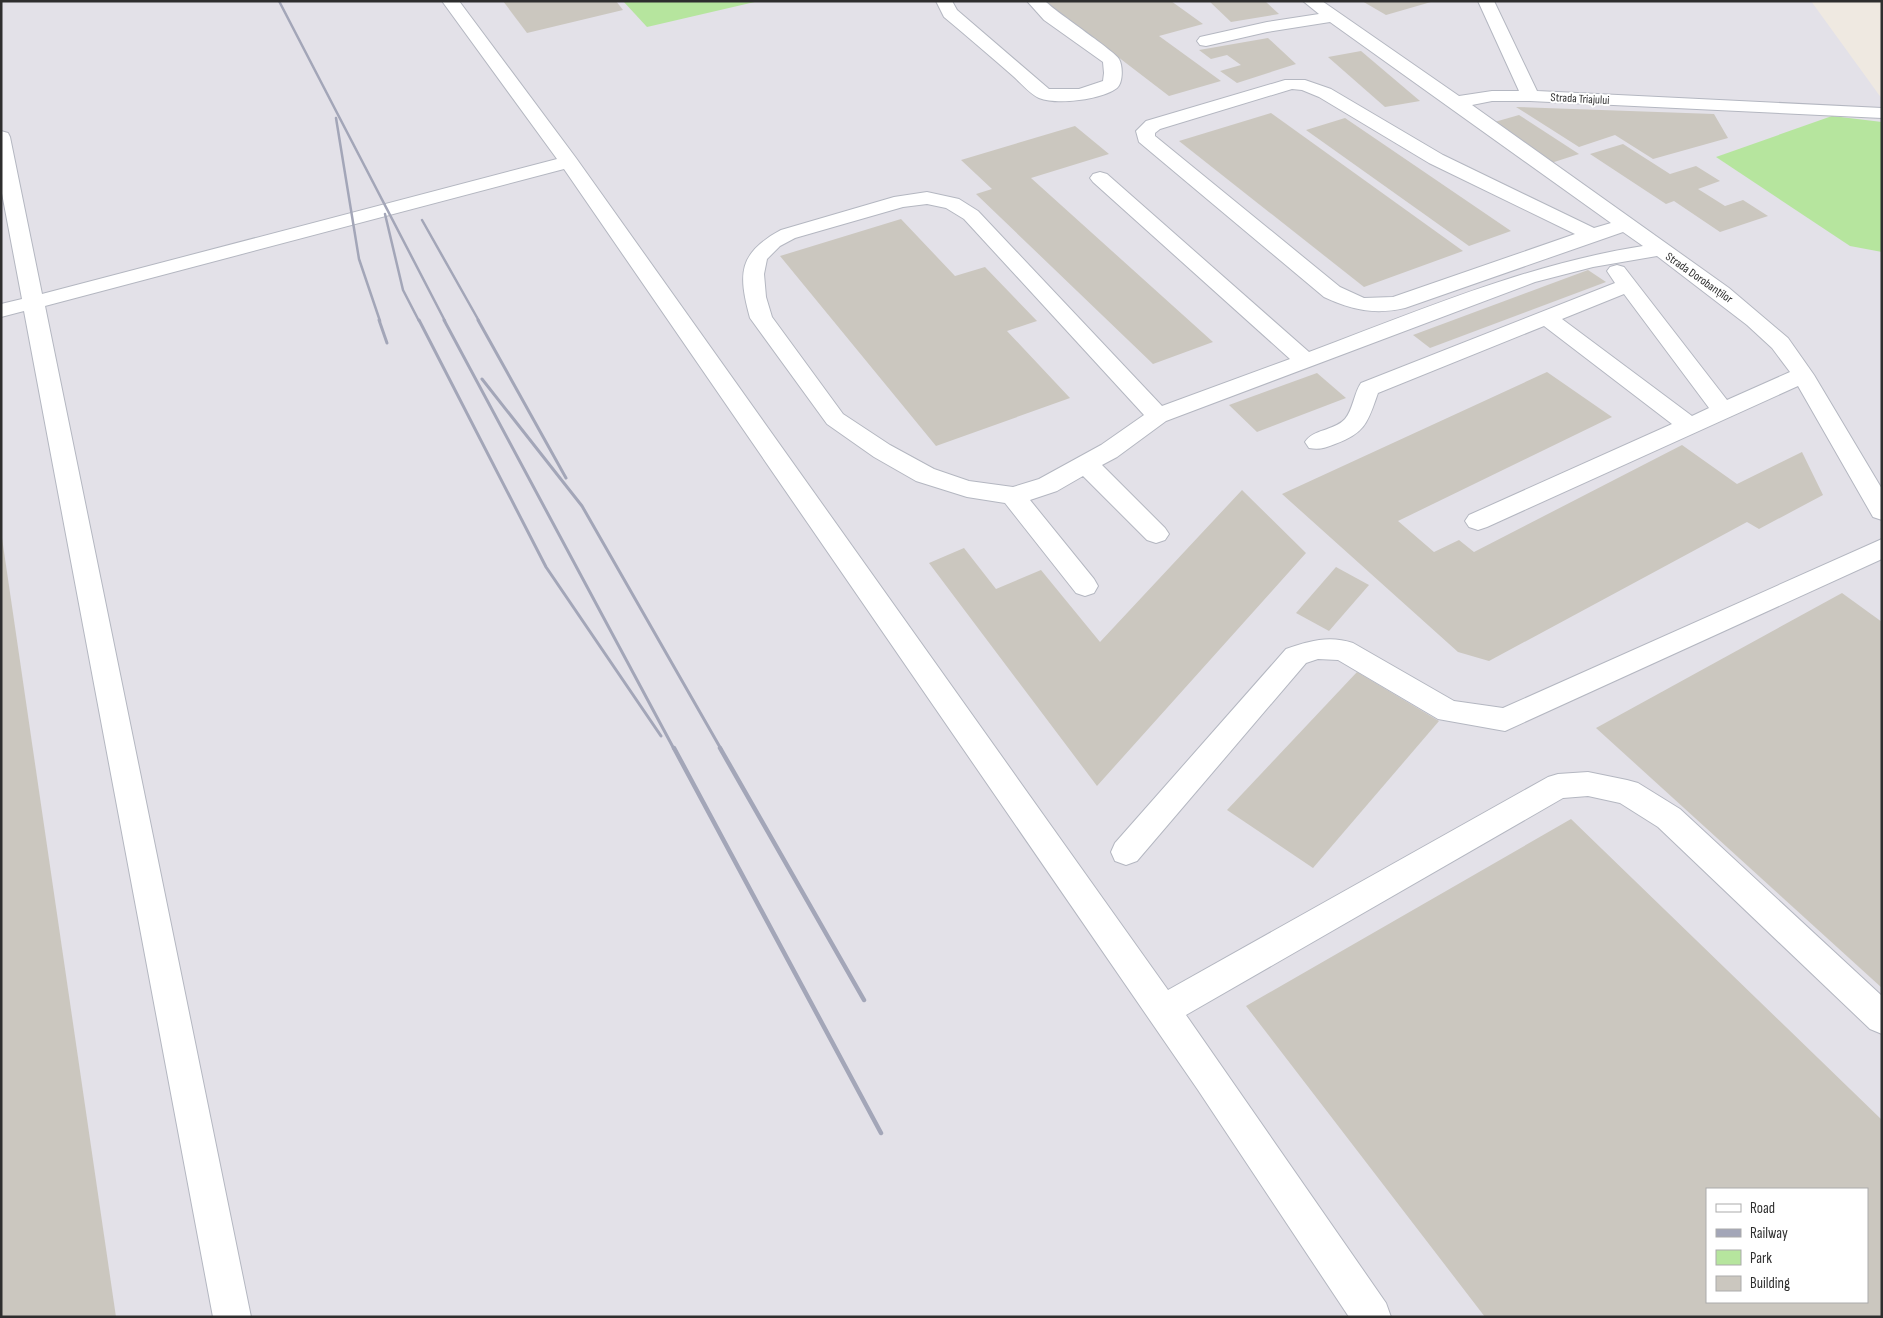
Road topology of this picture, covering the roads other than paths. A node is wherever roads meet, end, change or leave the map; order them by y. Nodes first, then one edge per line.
1 (450, 1) edge
2 (944, 1) edge
3 (1035, 1) edge
4 (1311, 1) edge
5 (1486, 1) edge
6 (1331, 17) junction
7 (1206, 41) dead end
8 (1530, 96) junction
9 (1456, 102) junction
10 (1882, 113) edge
11 (1, 137) edge
12 (569, 162) junction
13 (1100, 178) dead end
14 (1624, 225) junction
15 (1593, 236) junction
16 (1659, 250) junction
17 (1606, 257) junction
18 (1628, 285) junction
19 (34, 302) junction
20 (1, 311) edge
21 (1547, 318) junction
22 (1306, 361) junction
23 (1803, 375) junction
24 (1723, 411) junction
25 (1158, 416) junction
26 (1690, 426) junction
27 (1317, 442) dead end
28 (1085, 463) junction
29 (1013, 496) junction
30 (1882, 510) edge
31 (1478, 521) dead end
32 (1156, 534) dead end
33 (1882, 548) edge
34 (1085, 586) dead end
35 (1126, 852) dead end
36 (1162, 1011) junction
37 (1882, 1018) edge
38 (232, 1317) edge
39 (1372, 1317) edge

1 - 12 street
2 - 3 street
4 - 6 street
5 - 8 street
6 - 7 street
6 - 9 street
8 - 9 street, Strada Triajului
8 - 10 street, Strada Triajului
9 - 14 street, Strada Dorobanților
11 - 19 street
12 - 19 street
12 - 36 street
13 - 22 street
14 - 15 street
14 - 16 street, Strada Dorobanților
15 - 15 street
16 - 17 street
16 - 23 street, Strada Dorobanților
17 - 18 street
17 - 22 street
18 - 21 street
18 - 24 street
19 - 20 street
19 - 38 street
21 - 26 street
21 - 27 street
22 - 25 street
23 - 24 street
23 - 30 street, Strada Dorobanților
24 - 26 street
25 - 28 street
25 - 29 street
26 - 31 street
28 - 29 street
28 - 32 street
29 - 34 street
33 - 35 street
36 - 37 street
36 - 39 street

